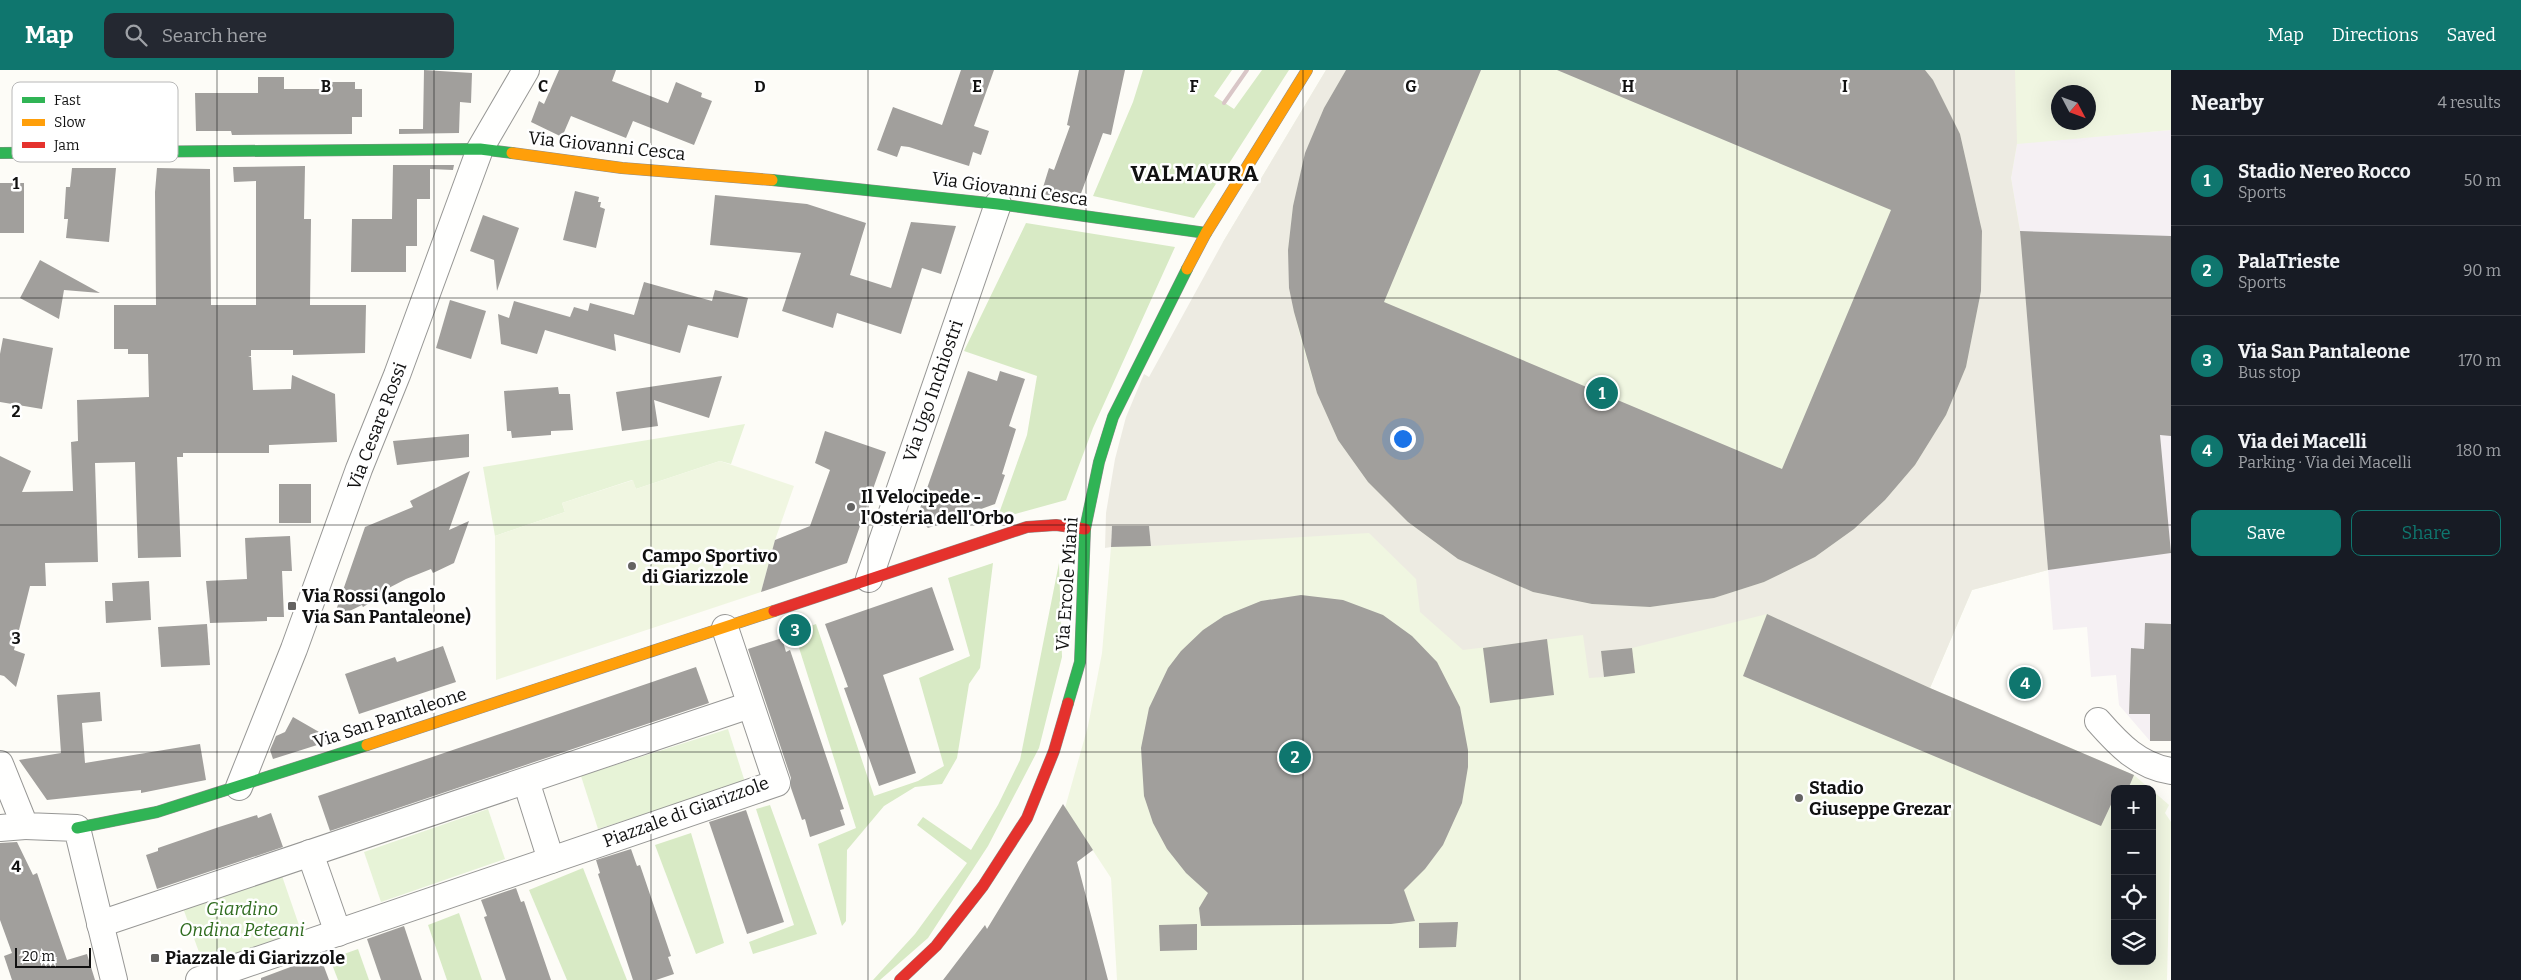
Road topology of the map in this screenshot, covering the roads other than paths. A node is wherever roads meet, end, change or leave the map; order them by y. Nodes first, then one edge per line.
1 (526, 70) edge
2 (1307, 70) edge
3 (480, 149) junction
4 (178, 152) edge
5 (998, 204) junction
6 (1206, 234) junction
7 (1085, 529) junction
8 (869, 579) junction
9 (725, 628) junction
10 (750, 705) junction
11 (2098, 721) dead end
12 (0, 764) edge
13 (2171, 771) edge
14 (526, 780) junction
15 (239, 787) junction
16 (12, 827) edge
17 (77, 828) junction
18 (310, 853) junction
19 (550, 860) junction
20 (100, 924) junction
21 (338, 933) junction
22 (114, 980) edge
23 (199, 980) edge
24 (900, 980) edge

1 - 3 street, Via Cesare Rossi
2 - 6 street, Via Ercole Miani
3 - 4 street, Via Giovanni Cesca
3 - 5 street, Via Giovanni Cesca
3 - 15 street, Via Cesare Rossi
5 - 6 street, Via Giovanni Cesca
5 - 8 street, Via Ugo Inchiostri
6 - 7 street, Via Ercole Miani
7 - 8 street, Via San Pantaleone
7 - 24 street, Via Ercole Miani
8 - 9 street, Via San Pantaleone
9 - 10 street, Piazzale di Giarizzole
9 - 15 street, Via San Pantaleone
10 - 14 street
10 - 19 street, Piazzale di Giarizzole
11 - 13 street
12 - 16 street
14 - 18 street
14 - 19 street
15 - 17 street, Via San Pantaleone
16 - 17 street
17 - 20 street
18 - 20 street
18 - 21 street
19 - 21 street, Piazzale di Giarizzole
20 - 22 street
21 - 23 street, Piazzale di Giarizzole

